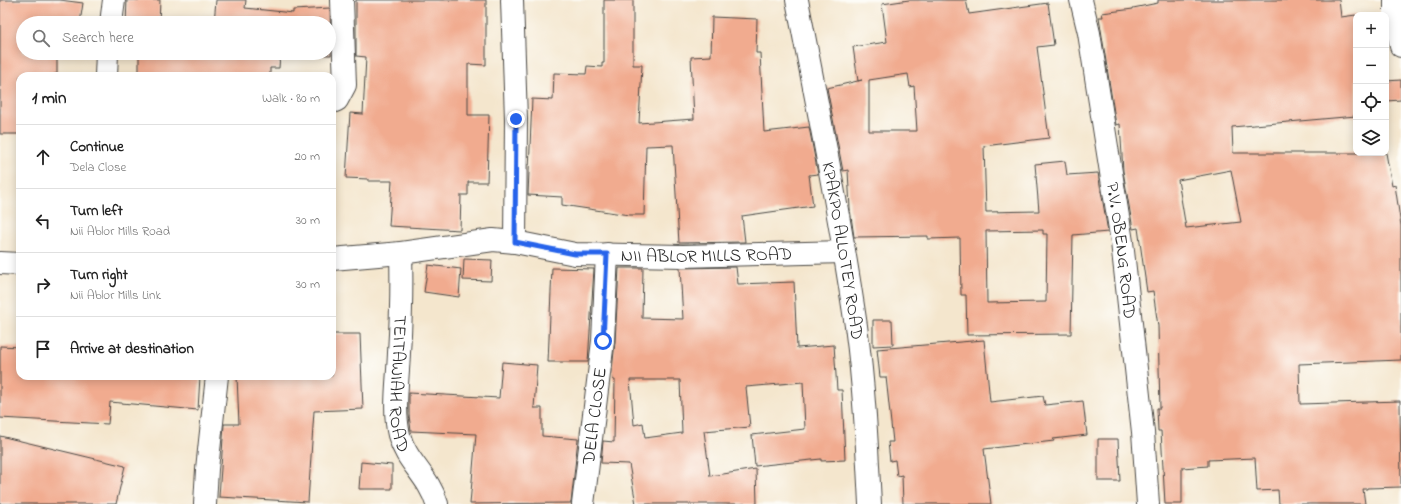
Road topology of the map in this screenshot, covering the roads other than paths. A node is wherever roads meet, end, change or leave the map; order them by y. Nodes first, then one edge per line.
1 (114, 0) edge
2 (342, 0) edge
3 (512, 0) edge
4 (797, 0) edge
5 (1081, 0) edge
6 (1395, 0) edge
7 (112, 16) edge
8 (1401, 46) edge
9 (107, 60) edge
10 (106, 72) edge
11 (336, 100) edge
12 (515, 242) junction
13 (844, 252) junction
14 (401, 253) junction
15 (607, 254) junction
16 (336, 259) edge
17 (0, 263) edge
18 (16, 264) edge
19 (217, 380) edge
20 (205, 504) edge
21 (437, 504) edge
22 (584, 504) edge
23 (870, 504) edge
24 (1148, 504) edge

1 - 7 street
2 - 11 street
3 - 12 street
4 - 13 street, KPAKPO ALLOTEY ROAD
5 - 24 street, P.V. OBENG ROAD
6 - 8 street
9 - 10 street
12 - 14 street, NII ABLOR MILLS ROAD
12 - 15 street, NII ABLOR MILLS ROAD
13 - 15 street, NII ABLOR MILLS ROAD
13 - 23 street, KPAKPO ALLOTEY ROAD
14 - 16 street, NII ABLOR MILLS ROAD
14 - 21 street, TEITAWIAH ROAD
15 - 22 street, DELA CLOSE
17 - 18 street
19 - 20 street

